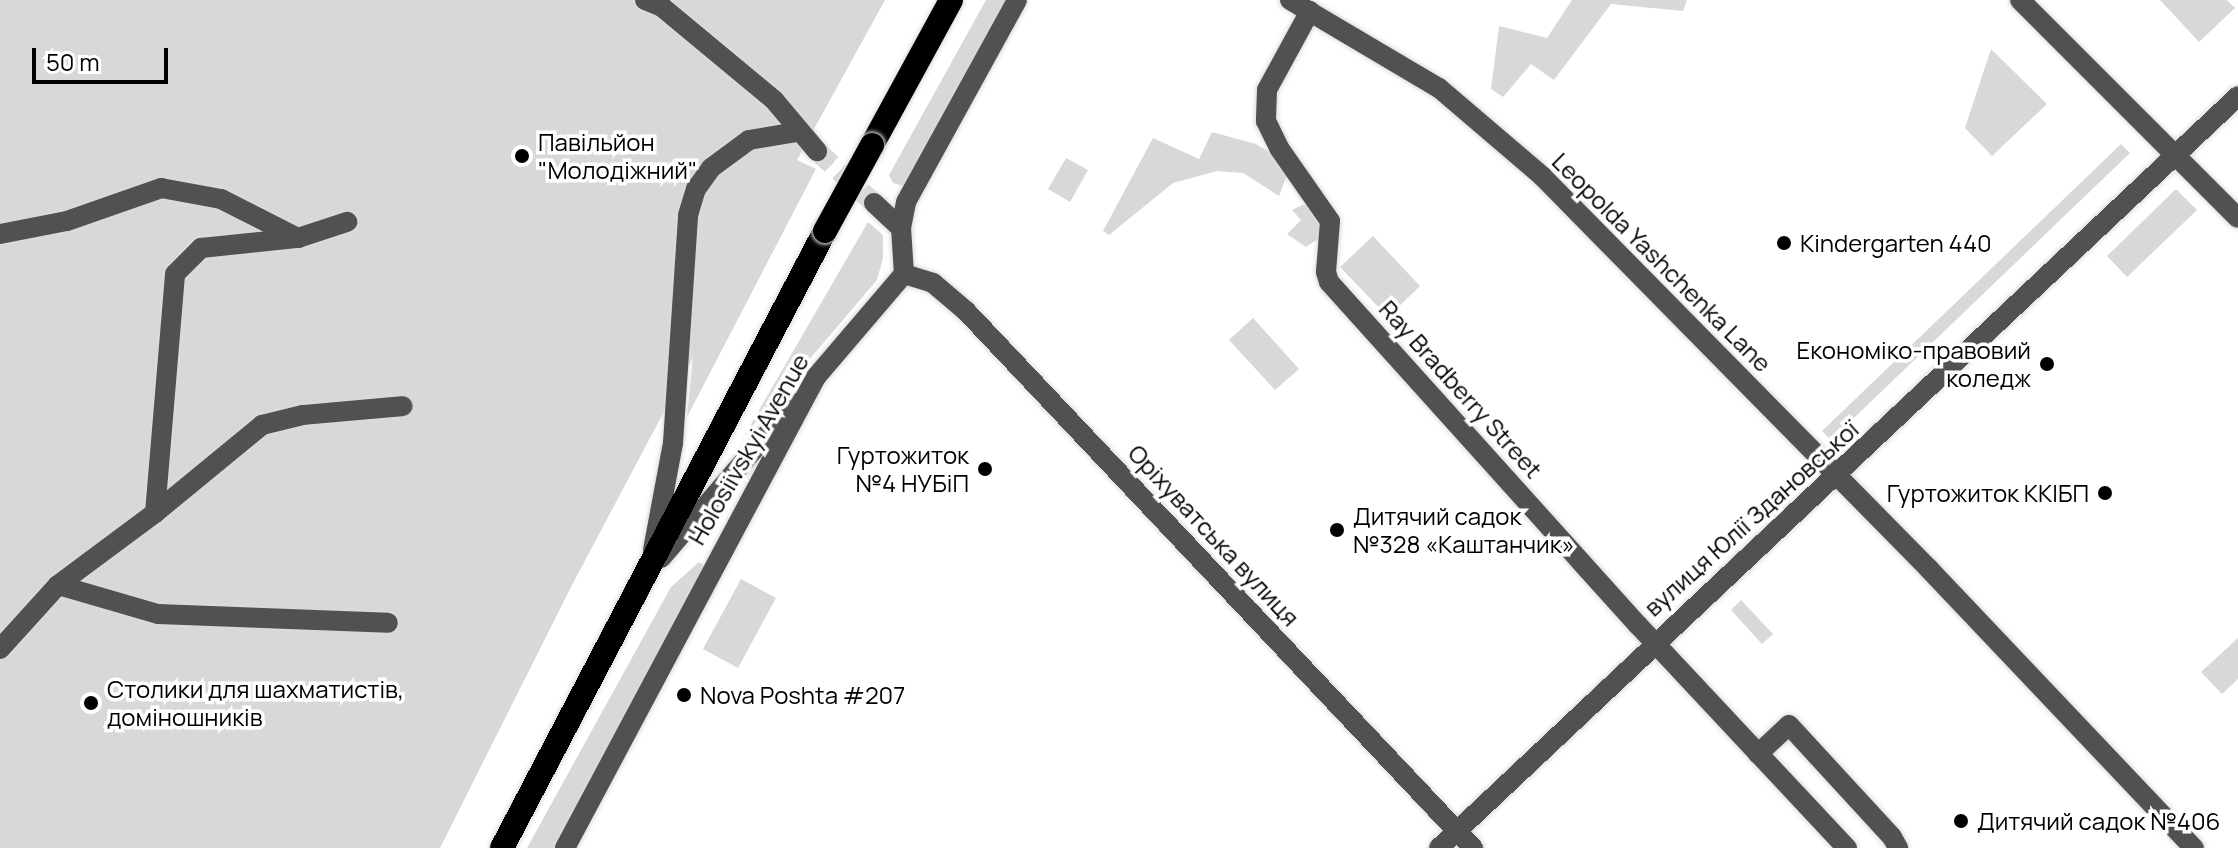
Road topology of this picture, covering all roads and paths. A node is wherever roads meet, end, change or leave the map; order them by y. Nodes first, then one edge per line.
1 (951, 0) edge
2 (1017, 0) edge
3 (1290, 0) edge
4 (2020, 0) edge
5 (656, 2) edge
6 (1310, 11) junction
7 (2238, 96) edge
8 (797, 132) junction
9 (817, 151) tunnel mouth
10 (2177, 155) junction
11 (874, 203) tunnel mouth
12 (2238, 218) edge
13 (347, 222) dead end
14 (901, 228) junction
15 (0, 234) edge
16 (298, 238) junction
17 (904, 274) junction
18 (816, 377) junction
19 (403, 406) dead end
20 (1838, 475) junction
21 (155, 513) junction
22 (648, 574) junction
23 (58, 585) junction
24 (388, 623) dead end
25 (1654, 642) junction
26 (0, 649) edge
27 (1758, 754) junction
28 (1456, 830) junction
29 (502, 848) edge
30 (565, 848) edge
31 (1439, 848) edge
32 (1473, 848) edge
33 (1847, 848) edge
34 (1898, 848) edge
35 (2194, 848) edge

1 - 22 highway, Holosiivskyi Avenue, bridge
2 - 14 street
3 - 6 street, Leopolda Yashchenka Lane
4 - 10 street
5 - 8 street
6 - 20 street, Leopolda Yashchenka Lane
6 - 25 street, Ray Bradberry Street
7 - 10 street, вулиця Юлії Здановської
8 - 9 street
8 - 22 street
10 - 12 street
10 - 20 street, вулиця Юлії Здановської
11 - 14 street
13 - 16 street
14 - 17 street
15 - 16 street
16 - 21 street
17 - 18 street, Holosiivskyi Avenue
17 - 28 street, Оріхуватська вулиця
18 - 22 street
18 - 30 street, Holosiivskyi Avenue
19 - 21 street
20 - 25 street, вулиця Юлії Здановської
20 - 35 street, Leopolda Yashchenka Lane
21 - 23 street
22 - 29 highway, Holosiivskyi Avenue
23 - 24 street
23 - 26 street
25 - 27 street, Ray Bradberry Street
25 - 28 street, вулиця Юлії Здановської
27 - 33 street, Ray Bradberry Street
27 - 34 street
28 - 31 street, вулиця Юлії Здановської
28 - 32 street, Оріхуватська вулиця

